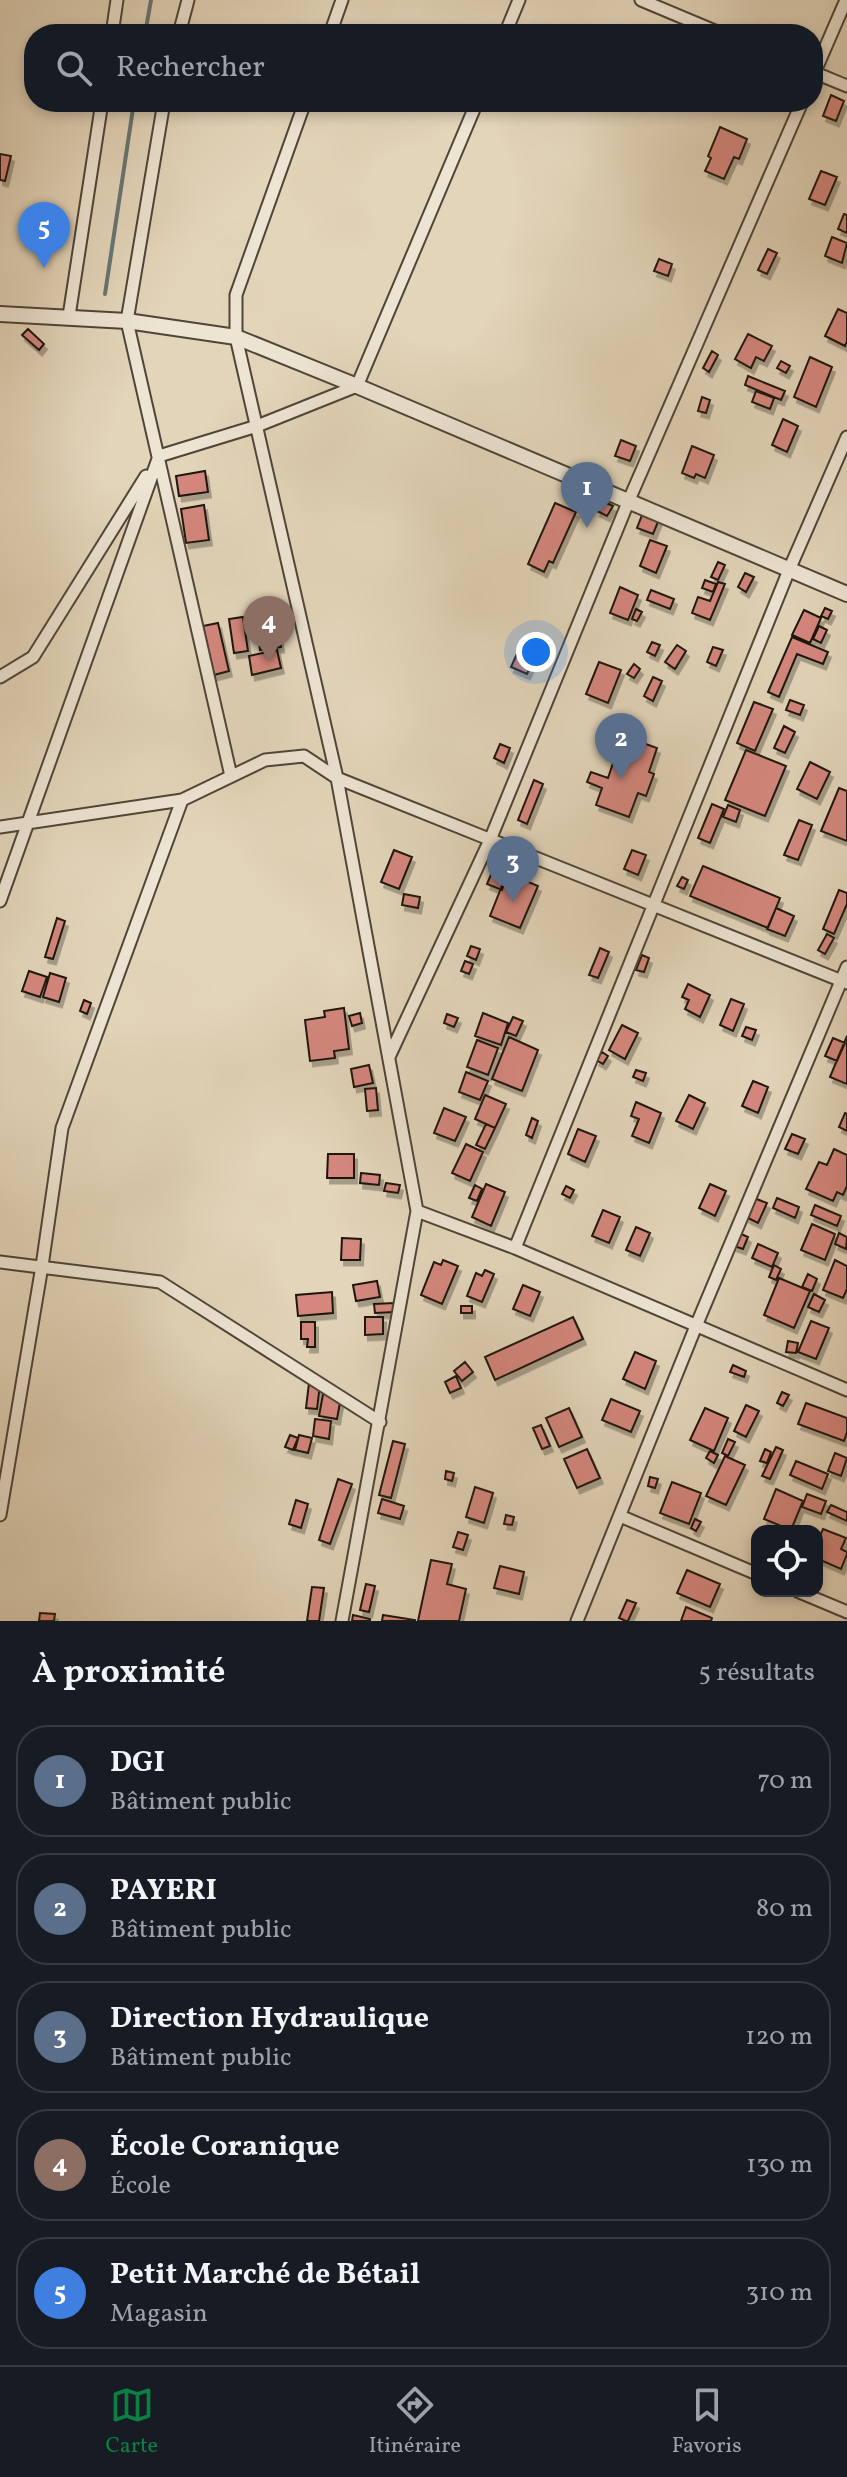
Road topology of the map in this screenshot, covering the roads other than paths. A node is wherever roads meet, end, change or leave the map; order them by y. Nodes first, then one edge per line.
1 (117, 0) edge
2 (188, 0) edge
3 (342, 0) edge
4 (519, 0) edge
5 (641, 0) edge
6 (846, 0) edge
7 (113, 24) edge
8 (182, 24) edge
9 (334, 24) edge
10 (509, 24) edge
11 (698, 24) edge
12 (823, 51) edge
13 (823, 77) edge
14 (847, 86) edge
15 (100, 112) edge
16 (162, 112) edge
17 (301, 112) edge
18 (473, 112) edge
19 (798, 112) edge
20 (0, 314) edge
21 (69, 316) junction
22 (127, 321) junction
23 (236, 337) junction
24 (357, 386) junction
25 (257, 426) junction
26 (847, 437) edge
27 (159, 456) junction
28 (629, 500) junction
29 (789, 570) junction
30 (847, 594) edge
31 (0, 677) edge
32 (231, 776) junction
33 (337, 778) junction
34 (182, 800) junction
35 (26, 824) junction
36 (0, 827) edge
37 (490, 840) junction
38 (0, 901) edge
39 (653, 905) junction
40 (847, 967) edge
41 (844, 982) edge
42 (388, 1058) junction
43 (417, 1211) junction
44 (515, 1248) junction
45 (0, 1262) edge
46 (42, 1266) junction
47 (696, 1326) junction
48 (847, 1390) edge
49 (380, 1422) junction
50 (0, 1515) edge
51 (620, 1516) junction
52 (751, 1571) edge
53 (811, 1597) edge
54 (847, 1612) edge
55 (342, 1621) edge
56 (577, 1621) edge

1 - 7 street
2 - 8 street
3 - 9 street
4 - 10 street
5 - 11 street
6 - 12 street
13 - 14 street
15 - 21 street
16 - 22 street
17 - 23 street
18 - 24 street
19 - 28 street
20 - 21 street
21 - 22 street
22 - 23 street
22 - 27 street
23 - 24 street
23 - 25 street
24 - 25 street
24 - 28 street
25 - 27 street
25 - 33 street
26 - 29 street
27 - 31 street
27 - 32 street
27 - 35 street
28 - 29 street
28 - 37 street
29 - 30 street
29 - 39 street
32 - 33 street
32 - 34 street
33 - 37 street
33 - 42 street
34 - 35 street
34 - 46 street
35 - 36 street
35 - 38 street
37 - 39 street
37 - 42 street
39 - 41 street
39 - 44 street
40 - 41 street
41 - 47 street
42 - 43 street
43 - 44 street
43 - 49 street
44 - 47 street
45 - 46 street
46 - 49 street
46 - 50 street
47 - 48 street
47 - 51 street
49 - 55 street
51 - 52 street
51 - 56 street
53 - 54 street

